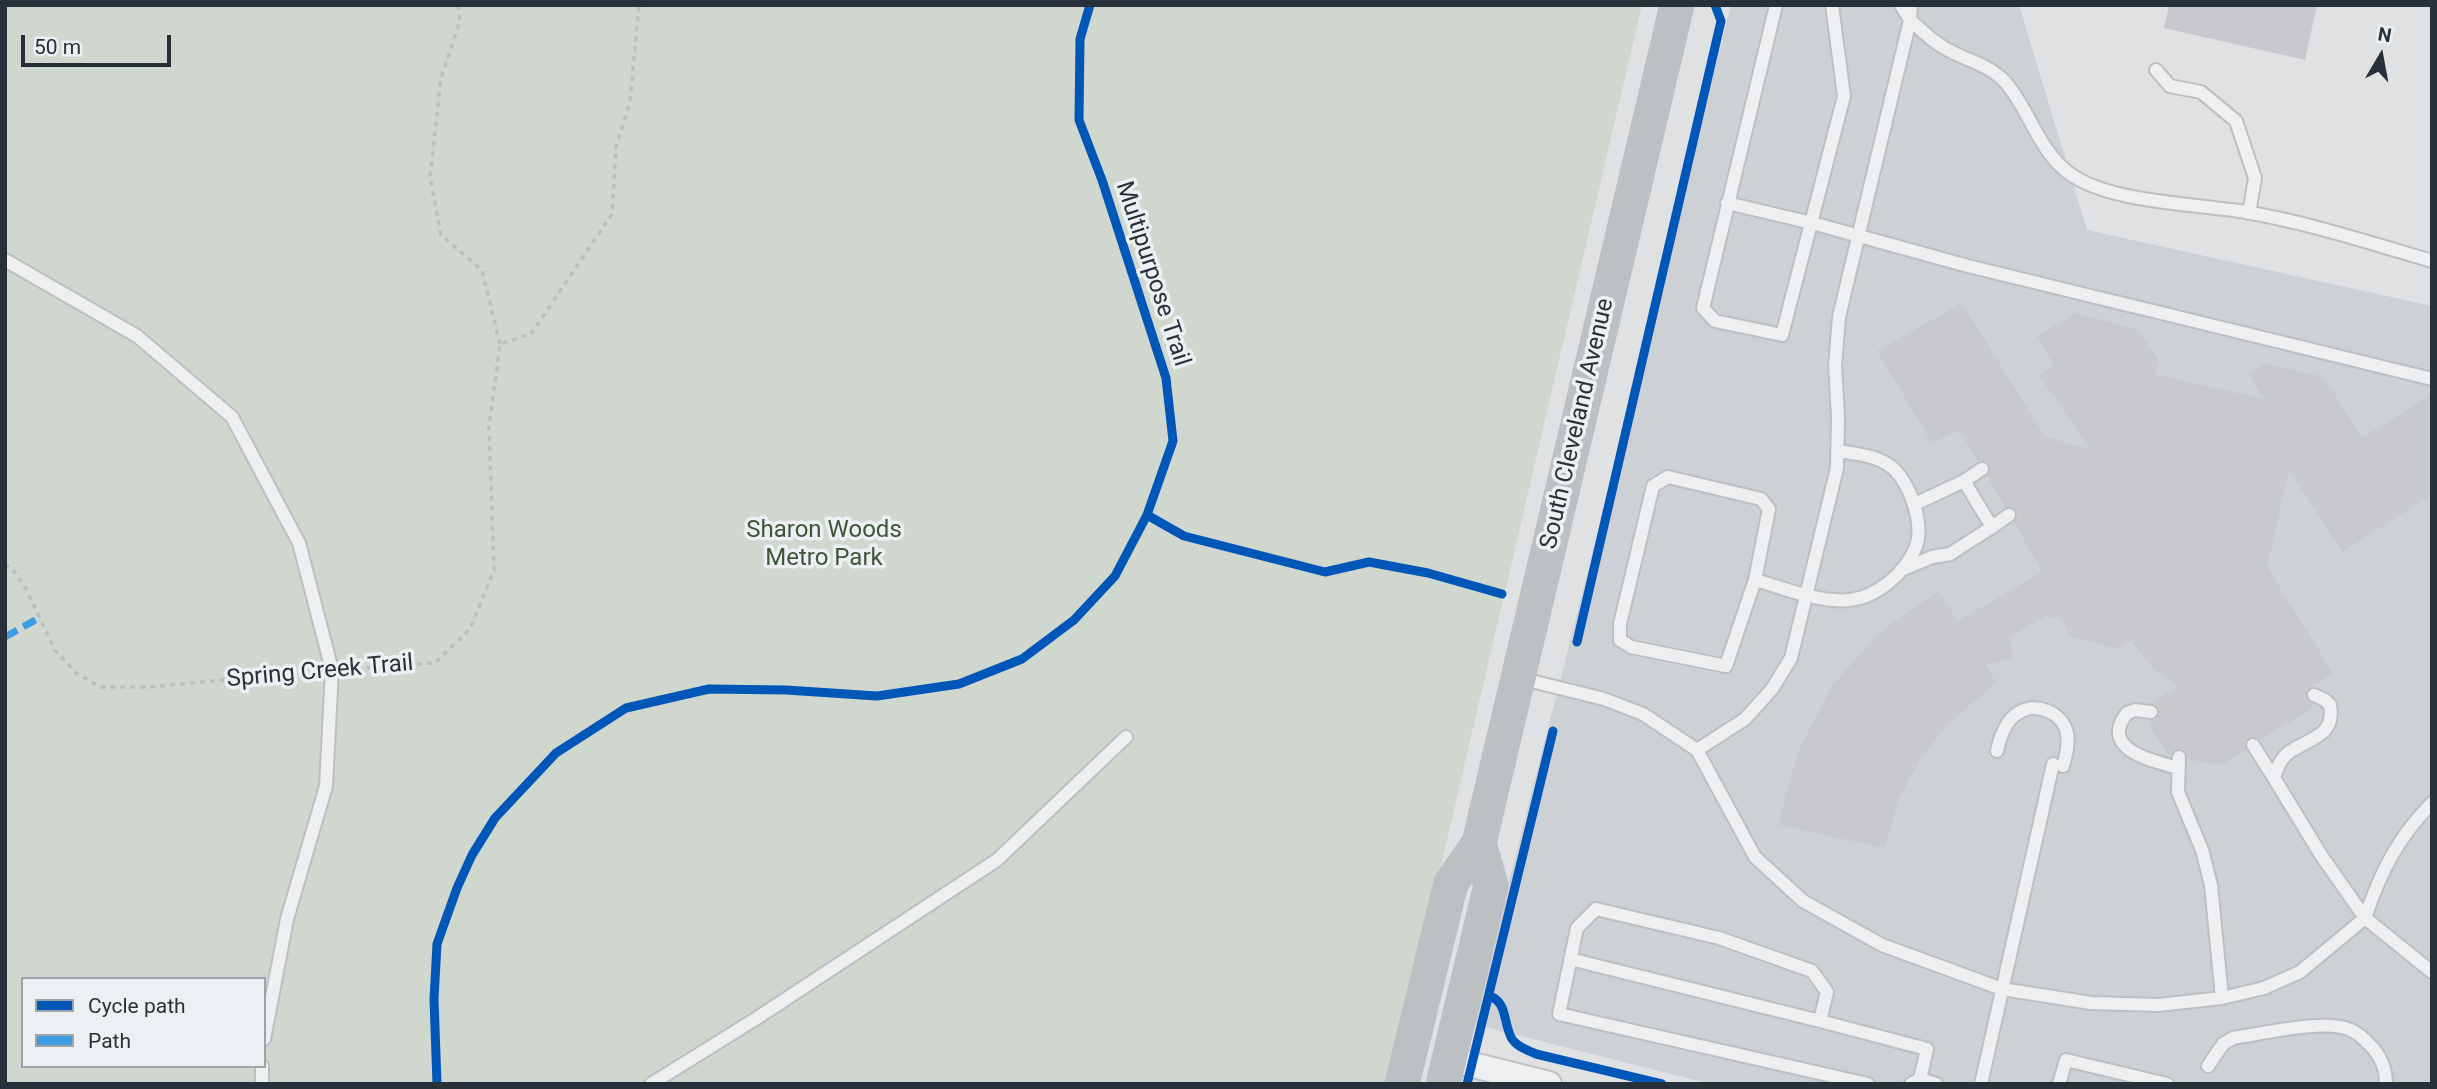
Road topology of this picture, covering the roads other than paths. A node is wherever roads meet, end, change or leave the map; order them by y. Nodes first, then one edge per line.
1 (1677, 5) edge
2 (1776, 5) edge
3 (1832, 5) edge
4 (1901, 5) edge
5 (1911, 5) edge
6 (1910, 20) junction
7 (2156, 70) dead end
8 (1727, 203) junction
9 (2249, 213) junction
10 (1812, 223) junction
11 (1858, 236) junction
12 (5, 260) edge
13 (2432, 261) edge
14 (2432, 380) edge
15 (1838, 451) junction
16 (1982, 469) dead end
17 (1964, 481) junction
18 (1914, 504) junction
19 (2009, 515) dead end
20 (1992, 527) junction
21 (1900, 570) junction
22 (1755, 580) junction
23 (1807, 594) junction
24 (1519, 678) junction
25 (2314, 695) dead end
26 (2151, 712) dead end
27 (1126, 737) dead end
28 (2253, 745) dead end
29 (1697, 750) junction
30 (1997, 751) dead end
31 (2274, 778) junction
32 (2432, 803) edge
33 (1479, 843) junction
34 (2365, 918) junction
35 (1570, 959) junction
36 (2432, 972) edge
37 (2002, 989) junction
38 (2222, 998) junction
39 (1820, 1021) junction
40 (266, 1029) edge
41 (2207, 1066) dead end
42 (1446, 1072) edge
43 (1524, 1081) edge
44 (1916, 1081) edge
45 (651, 1084) edge
46 (1402, 1084) edge
47 (1549, 1084) edge
48 (1868, 1084) edge
49 (1936, 1084) edge
50 (1981, 1084) edge
51 (2059, 1084) edge
52 (2167, 1084) edge
53 (2386, 1084) edge

1 - 24 main road, South Cleveland Avenue
2 - 8 lane
3 - 10 lane
4 - 6 lane
5 - 6 lane
6 - 9 lane
6 - 11 lane
7 - 9 lane
8 - 10 lane
8 - 10 lane
9 - 13 lane
10 - 11 lane
11 - 14 lane
11 - 15 lane
12 - 40 lane
15 - 18 lane
15 - 23 lane
16 - 17 lane
17 - 18 lane
17 - 20 lane
18 - 21 lane
19 - 20 lane
20 - 21 lane
21 - 23 lane
22 - 22 lane
22 - 23 lane
23 - 29 lane
24 - 29 lane
24 - 33 main road, South Cleveland Avenue
25 - 31 lane
26 - 38 lane
27 - 45 lane
28 - 31 lane
29 - 37 lane
30 - 37 lane
31 - 34 lane
32 - 34 lane
33 - 42 main road, South Cleveland Avenue
33 - 46 main road, South Cleveland Avenue
34 - 36 lane
34 - 38 lane
35 - 39 lane
35 - 39 lane
35 - 48 lane
37 - 38 lane
37 - 50 lane
39 - 44 lane
41 - 53 lane
42 - 43 street
43 - 47 street
44 - 49 lane
51 - 52 lane

